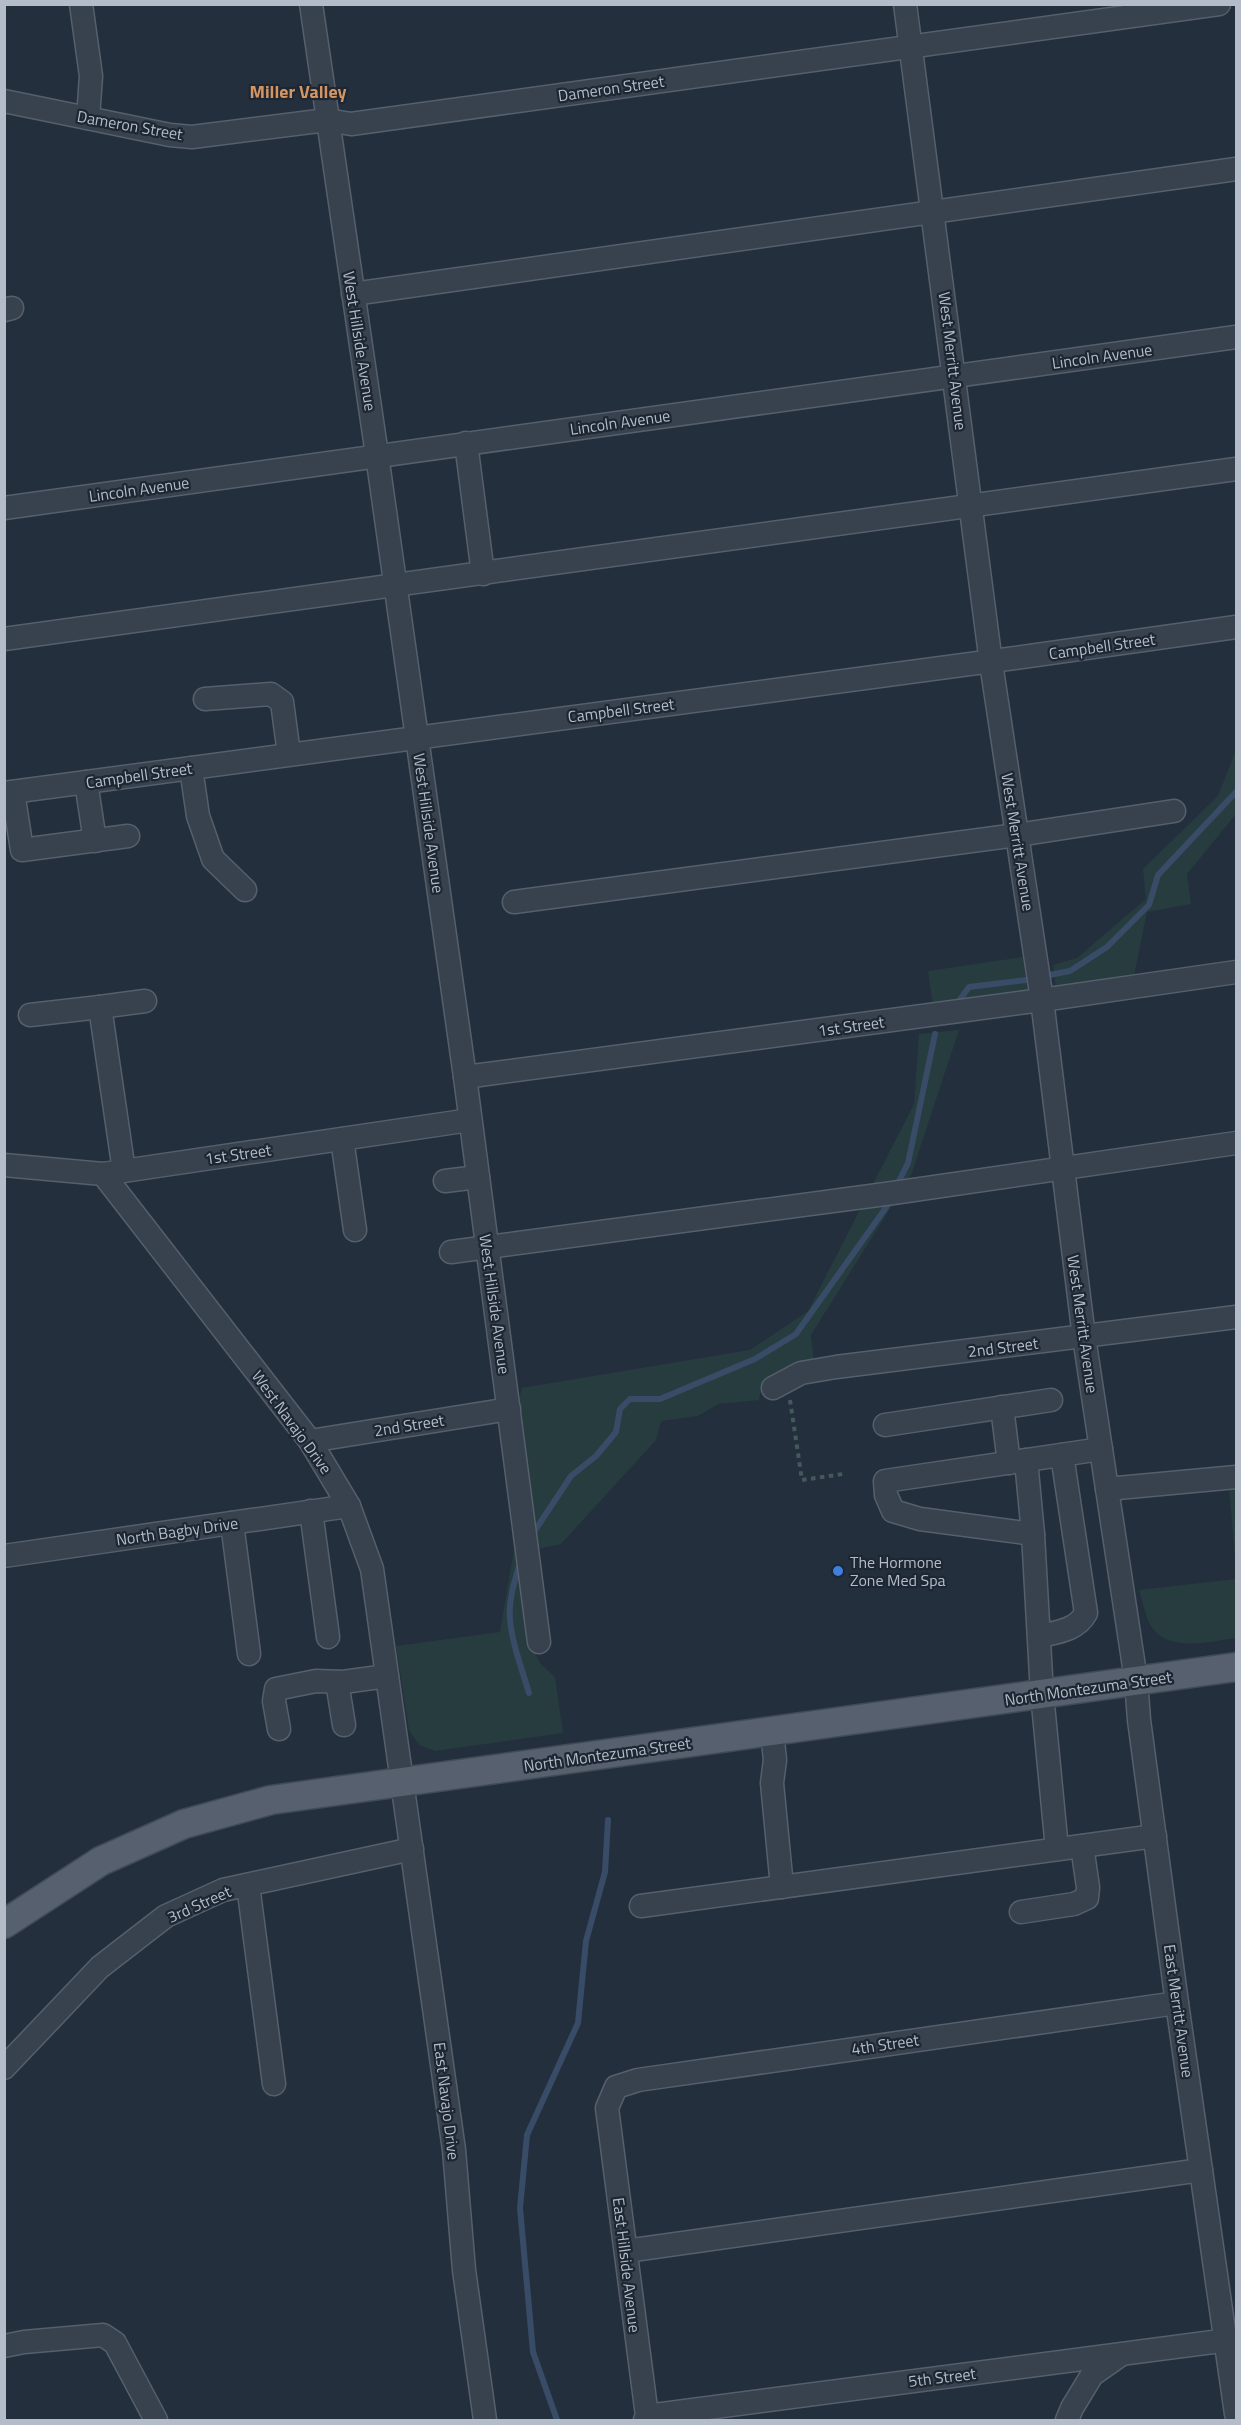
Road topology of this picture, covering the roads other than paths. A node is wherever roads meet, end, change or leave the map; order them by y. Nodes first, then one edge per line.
1 (81, 4) edge
2 (311, 4) edge
3 (905, 4) edge
4 (1219, 4) edge
5 (910, 46) junction
6 (4, 101) edge
7 (88, 118) junction
8 (327, 120) junction
9 (1236, 169) edge
10 (933, 211) junction
11 (353, 294) junction
12 (1236, 337) edge
13 (955, 378) junction
14 (466, 443) junction
15 (377, 455) junction
16 (1236, 469) edge
17 (971, 504) junction
18 (4, 508) edge
19 (483, 574) junction
20 (396, 586) junction
21 (1236, 627) edge
22 (4, 639) edge
23 (991, 663) junction
24 (205, 699) dead end
25 (416, 736) junction
26 (290, 754) junction
27 (191, 768) junction
28 (86, 782) junction
29 (9, 792) edge
30 (1174, 811) dead end
31 (1017, 835) junction
32 (128, 836) dead end
33 (95, 840) junction
34 (245, 890) dead end
35 (514, 902) dead end
36 (1236, 972) edge
37 (1041, 997) junction
38 (145, 1001) dead end
39 (100, 1007) junction
40 (30, 1015) dead end
41 (465, 1077) junction
42 (470, 1120) junction
43 (342, 1139) junction
44 (1236, 1143) edge
45 (4, 1165) edge
46 (1063, 1169) junction
47 (113, 1173) junction
48 (478, 1177) junction
49 (445, 1181) dead end
50 (355, 1230) dead end
51 (487, 1248) junction
52 (452, 1252) dead end
53 (1236, 1317) edge
54 (1084, 1338) junction
55 (781, 1391) road end
56 (1052, 1400) dead end
57 (1002, 1407) junction
58 (508, 1409) junction
59 (885, 1425) dead end
60 (310, 1441) junction
61 (1101, 1449) junction
62 (1062, 1455) junction
63 (1018, 1461) junction
64 (1236, 1477) edge
65 (1107, 1489) junction
66 (349, 1506) junction
67 (311, 1511) junction
68 (232, 1523) junction
69 (1033, 1534) junction
70 (4, 1556) edge
71 (1040, 1636) junction
72 (328, 1637) dead end
73 (538, 1642) dead end
74 (249, 1654) dead end
75 (1236, 1667) edge
76 (387, 1676) junction
77 (1136, 1680) junction
78 (337, 1682) junction
79 (1042, 1694) junction
80 (344, 1725) dead end
81 (279, 1729) dead end
82 (772, 1732) junction
83 (403, 1782) junction
84 (1155, 1836) junction
85 (1082, 1846) junction
86 (412, 1849) junction
87 (1058, 1850) junction
88 (248, 1885) junction
89 (782, 1887) junction
90 (641, 1906) dead end
91 (1021, 1912) dead end
92 (4, 1924) edge
93 (1177, 2003) junction
94 (4, 2068) edge
95 (274, 2084) dead end
96 (608, 2108) joint
97 (1201, 2170) junction
98 (626, 2251) junction
99 (1231, 2340) edge
100 (4, 2346) edge
101 (1123, 2354) junction
102 (1236, 2414) edge
103 (646, 2418) edge
104 (156, 2421) edge
105 (485, 2421) edge
106 (1067, 2421) edge

1 - 7 street
2 - 8 street, West Hillside Avenue
3 - 5 street, West Merritt Avenue
4 - 5 street, Dameron Street
5 - 8 street, Dameron Street
5 - 10 street, West Merritt Avenue
6 - 7 street, Dameron Street
7 - 8 street, Dameron Street
8 - 11 street, West Hillside Avenue
9 - 10 street
10 - 11 street
10 - 13 street, West Merritt Avenue
11 - 15 street, West Hillside Avenue
12 - 13 street, Lincoln Avenue
13 - 14 street, Lincoln Avenue
13 - 17 street, West Merritt Avenue
14 - 15 street, Lincoln Avenue
14 - 19 street
15 - 18 street, Lincoln Avenue
15 - 20 street, West Hillside Avenue
16 - 17 street
17 - 19 street
17 - 23 street, West Merritt Avenue
19 - 20 street
20 - 22 street
20 - 25 street, West Hillside Avenue
21 - 23 street, Campbell Street
23 - 25 street, Campbell Street
23 - 31 street, West Merritt Avenue
24 - 26 street
25 - 26 street, Campbell Street
25 - 41 street, West Hillside Avenue
26 - 27 street, Campbell Street
27 - 28 street, Campbell Street
27 - 34 street
28 - 29 street, Campbell Street
28 - 33 street
29 - 33 street
30 - 31 street
31 - 35 street
31 - 37 street, West Merritt Avenue
32 - 33 street
36 - 37 street, 1st Street
37 - 41 street, 1st Street
37 - 46 street, West Merritt Avenue
38 - 39 street
39 - 40 street
39 - 47 street
41 - 42 street, West Hillside Avenue
42 - 43 street, 1st Street
42 - 48 street, West Hillside Avenue
43 - 47 street, 1st Street
43 - 50 street
44 - 46 street
45 - 47 street, 1st Street
46 - 51 street
46 - 54 street, West Merritt Avenue
47 - 60 street, West Navajo Drive
48 - 49 street
48 - 51 street, West Hillside Avenue
51 - 52 street
51 - 58 street, West Hillside Avenue
53 - 54 street, 2nd Street
54 - 55 street, 2nd Street
54 - 61 street, West Merritt Avenue
56 - 57 street
57 - 59 street
57 - 63 street
58 - 60 street, 2nd Street
58 - 73 street, West Hillside Avenue
60 - 66 street, West Navajo Drive
61 - 62 street
61 - 65 street, West Merritt Avenue
62 - 63 street
62 - 71 street
63 - 69 street
63 - 69 street
64 - 65 street
65 - 77 street, West Merritt Avenue
66 - 67 street, North Bagby Drive
66 - 76 street, West Navajo Drive
67 - 68 street, North Bagby Drive
67 - 72 street
68 - 70 street, North Bagby Drive
68 - 74 street
69 - 71 street
71 - 79 street
75 - 77 main road, North Montezuma Street
76 - 78 street
76 - 83 street, West Navajo Drive
77 - 79 main road, North Montezuma Street
77 - 84 street, East Merritt Avenue
78 - 80 street
78 - 81 street
79 - 82 main road, North Montezuma Street
79 - 87 street
82 - 83 main road, North Montezuma Street
82 - 89 street
83 - 86 street, East Navajo Drive
83 - 92 main road, North Montezuma Street
84 - 85 street
84 - 93 street, East Merritt Avenue
85 - 87 street
85 - 91 street
86 - 88 street, 3rd Street
86 - 105 street, East Navajo Drive
87 - 89 street
88 - 94 street, 3rd Street
88 - 95 street
89 - 90 street
93 - 96 street, 4th Street
93 - 97 street, East Merritt Avenue
96 - 98 street, East Hillside Avenue
97 - 98 street
97 - 99 street, East Merritt Avenue
98 - 103 street, East Hillside Avenue
99 - 101 street, 5th Street
99 - 102 street, East Merritt Avenue
100 - 104 street
101 - 103 street, 5th Street
101 - 106 street

